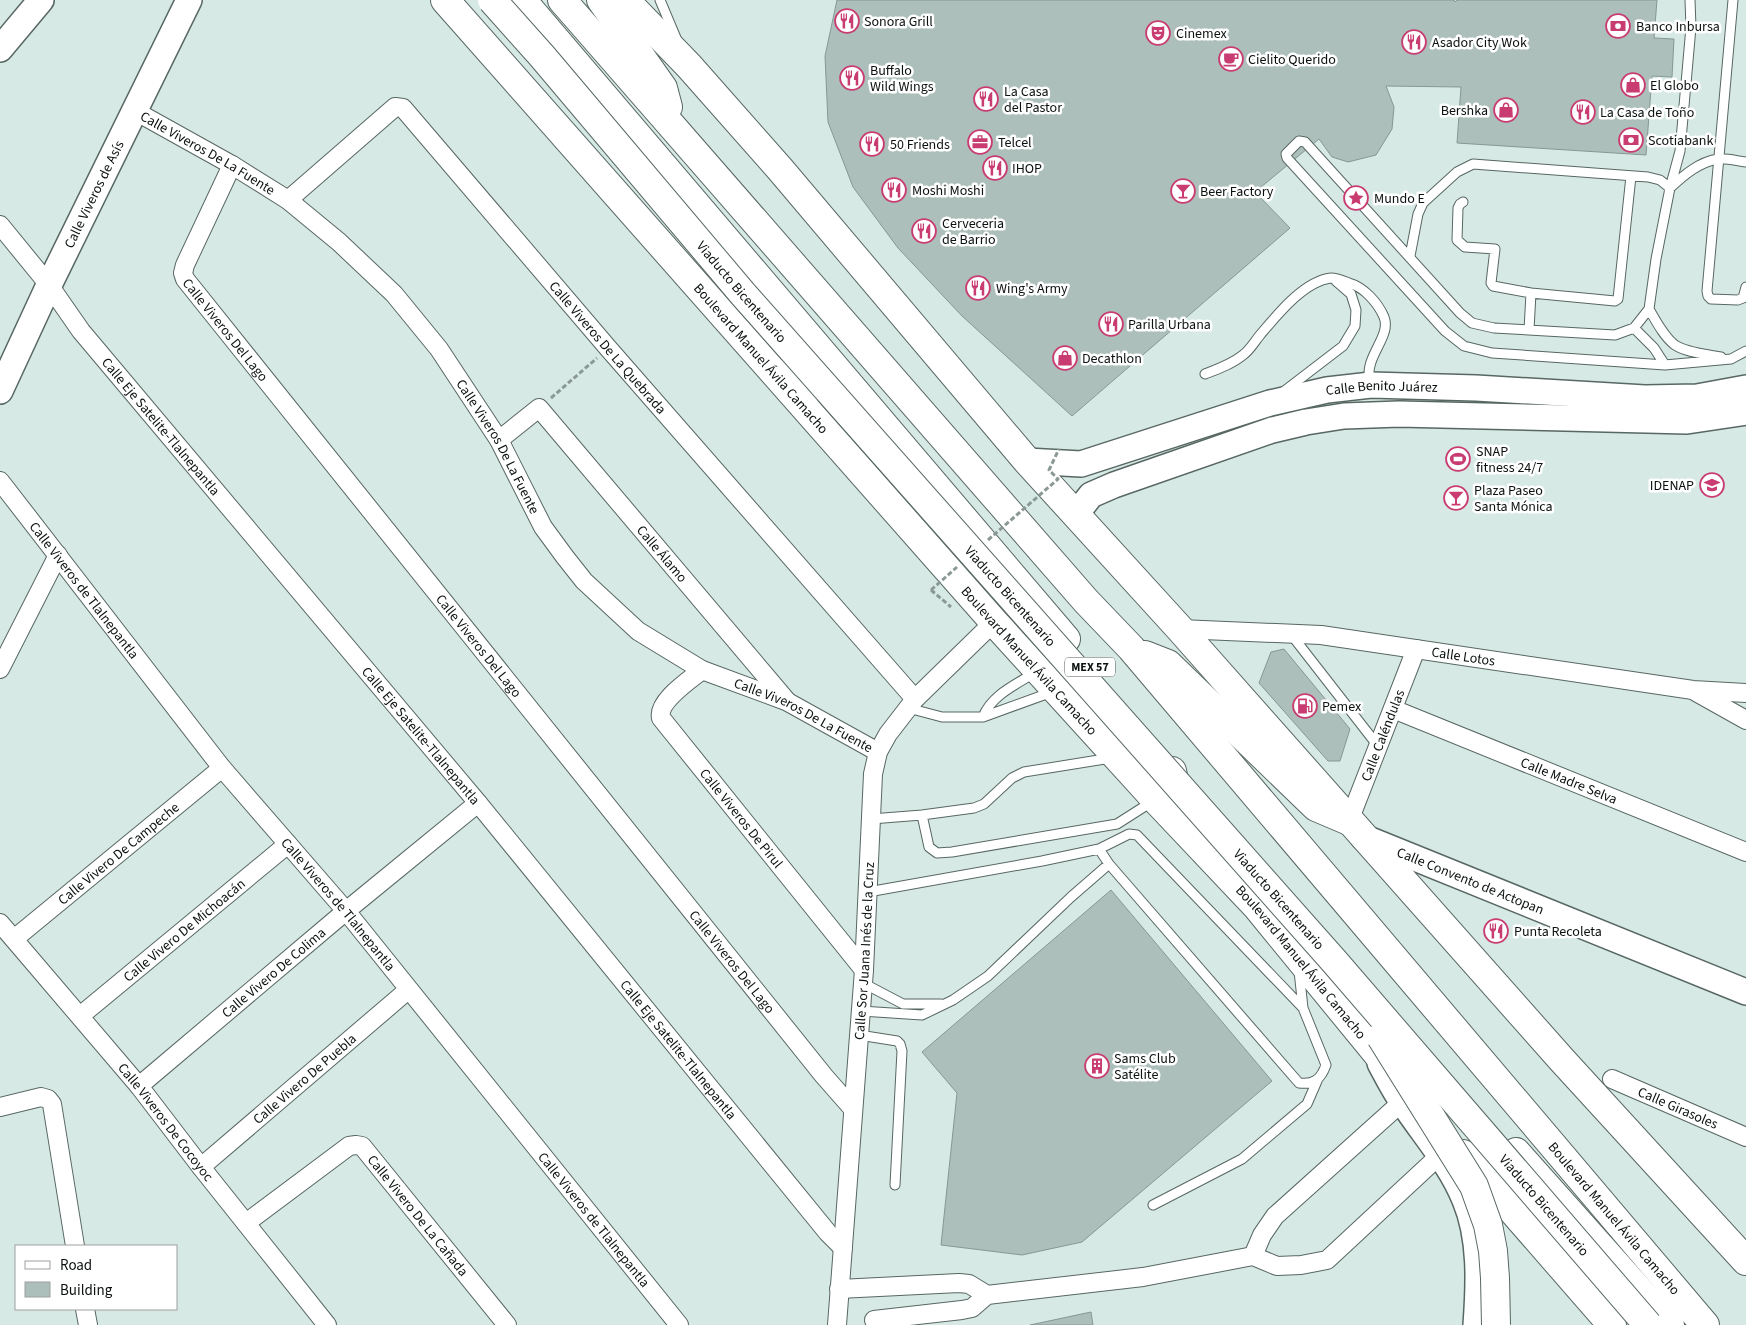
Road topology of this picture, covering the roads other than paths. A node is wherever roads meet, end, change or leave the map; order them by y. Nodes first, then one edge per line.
1 (41, 0) edge
2 (189, 0) edge
3 (445, 0) edge
4 (492, 0) edge
5 (522, 0) edge
6 (562, 0) edge
7 (601, 0) edge
8 (625, 0) edge
9 (660, 0) edge
10 (1690, 0) edge
11 (1733, 0) edge
12 (0, 49) edge
13 (689, 66) junction
14 (135, 111) junction
15 (672, 125) junction
16 (1719, 159) junction
17 (1746, 162) edge
18 (232, 164) junction
19 (1631, 176) junction
20 (1670, 188) junction
21 (288, 200) junction
22 (1463, 202) dead end
23 (0, 225) edge
24 (1410, 256) junction
25 (1332, 278) junction
26 (49, 285) junction
27 (1746, 287) edge
28 (1531, 293) junction
29 (1649, 310) junction
30 (1634, 328) junction
31 (1529, 330) junction
32 (1746, 351) edge
33 (1731, 359) junction
34 (1665, 365) junction
35 (775, 373) junction
36 (1205, 374) dead end
37 (1372, 385) junction
38 (1746, 388) edge
39 (0, 392) edge
40 (862, 399) junction
41 (1270, 403) junction
42 (1746, 412) edge
43 (1272, 430) junction
44 (499, 440) junction
45 (1027, 461) junction
46 (0, 482) edge
47 (1076, 514) junction
48 (58, 555) junction
49 (994, 622) junction
50 (1180, 629) junction
51 (1290, 633) junction
52 (1131, 648) junction
53 (1416, 649) junction
54 (0, 669) edge
55 (702, 670) junction
56 (1038, 670) junction
57 (1057, 690) junction
58 (1693, 690) junction
59 (1746, 692) edge
60 (786, 701) junction
61 (912, 704) junction
62 (1392, 709) junction
63 (983, 717) junction
64 (1746, 720) edge
65 (1378, 746) junction
66 (878, 752) junction
67 (1119, 757) junction
68 (1169, 760) junction
69 (222, 768) junction
70 (1155, 799) junction
71 (478, 803) junction
72 (922, 815) junction
73 (871, 819) junction
74 (1184, 828) junction
75 (1356, 829) junction
76 (288, 844) junction
77 (1099, 849) junction
78 (1746, 852) edge
79 (1109, 864) junction
80 (868, 892) junction
81 (346, 911) junction
82 (0, 923) edge
83 (14, 939) junction
84 (1297, 956) junction
85 (1334, 961) junction
86 (864, 976) junction
87 (408, 990) junction
88 (1746, 992) edge
89 (944, 1004) junction
90 (1303, 1008) junction
91 (861, 1011) junction
92 (80, 1016) junction
93 (859, 1035) junction
94 (1371, 1048) junction
95 (1612, 1080) dead end
96 (1317, 1081) junction
97 (139, 1086) junction
98 (1402, 1102) junction
99 (0, 1107) edge
100 (853, 1109) junction
101 (1746, 1136) edge
102 (1440, 1155) junction
103 (201, 1167) junction
104 (895, 1184) dead end
105 (1153, 1205) dead end
106 (246, 1223) junction
107 (75, 1245) edge
108 (842, 1248) junction
109 (1253, 1256) junction
110 (1746, 1261) edge
111 (839, 1289) junction
112 (987, 1295) junction
113 (85, 1310) edge
114 (874, 1320) dead end
115 (88, 1325) edge
116 (327, 1325) edge
117 (507, 1325) edge
118 (679, 1325) edge
119 (837, 1325) edge
120 (1476, 1325) edge
121 (1496, 1325) edge
122 (1612, 1325) edge
123 (1648, 1325) edge
124 (1670, 1325) edge
125 (1705, 1325) edge

1 - 12 main road
2 - 14 main road, Calle Viveros de Asís
3 - 35 main road, Boulevard Manuel Ávila Camacho
4 - 85 main road, Viaducto Bicentenario, bridge
5 - 40 main road, Boulevard Manuel Ávila Camacho / MEX 57
6 - 15 main road, Boulevard Manuel Ávila Camacho / MEX 57
7 - 15 main road
8 - 13 main road
9 - 13 lane
10 - 20 lane
11 - 16 lane
13 - 45 main road
14 - 18 street, Calle Viveros De La Fuente
14 - 26 main road, Calle Viveros de Asís
15 - 52 main road, Boulevard Manuel Ávila Camacho / MEX 57
16 - 17 lane
16 - 20 lane
16 - 27 lane
18 - 21 street, Calle Viveros De La Fuente
18 - 100 street, Calle Viveros Del Lago
19 - 20 lane
19 - 24 lane
19 - 28 lane
20 - 29 lane
21 - 44 street, Calle Viveros De La Fuente
21 - 61 street, Calle Viveros De La Quebrada
22 - 28 lane
23 - 26 street, Calle Eje Satelite-Tlalnepantla
24 - 31 lane
24 - 34 lane
25 - 36 lane
25 - 37 lane
25 - 41 lane
26 - 39 main road, Calle Viveros de Asís
26 - 71 street, Calle Eje Satelite-Tlalnepantla
28 - 31 lane
29 - 30 lane
29 - 33 lane
30 - 31 lane
30 - 34 lane
32 - 33 lane
33 - 34 lane
35 - 40 main road
35 - 49 main road, Boulevard Manuel Ávila Camacho
37 - 38 main road, Calle Benito Juárez
37 - 41 main road, Calle Benito Juárez
40 - 68 main road, Boulevard Manuel Ávila Camacho / MEX 57
41 - 43 main road
41 - 45 main road, Calle Benito Juárez
42 - 43 main road, Calle Benito Juárez
43 - 47 main road, Calle Benito Juárez
44 - 55 street, Calle Viveros De La Fuente
44 - 60 street, Calle Álamo
45 - 47 main road
46 - 48 street, Calle Viveros de Tlalnepantla
47 - 50 main road
48 - 54 street
48 - 69 street, Calle Viveros de Tlalnepantla
49 - 56 main road, Boulevard Manuel Ávila Camacho
49 - 61 street, Calle Sor Juana Inés de la Cruz
50 - 51 street, Calle Lotos
50 - 75 main road
51 - 53 street, Calle Lotos
51 - 65 lane
52 - 75 main road
52 - 125 main road, Boulevard Manuel Ávila Camacho / MEX 57
53 - 58 street, Calle Lotos
53 - 62 street, Calle Caléndulas
55 - 60 street, Calle Viveros De La Fuente
55 - 86 street, Calle Viveros De Pirul
56 - 57 main road, Boulevard Manuel Ávila Camacho
56 - 63 lane
57 - 63 lane
57 - 67 main road, Boulevard Manuel Ávila Camacho
58 - 59 street, Calle Lotos
58 - 64 street
60 - 66 street, Calle Viveros De La Fuente
61 - 63 lane
61 - 66 street, Calle Sor Juana Inés de la Cruz
62 - 65 street, Calle Caléndulas
62 - 78 street, Calle Madre Selva
65 - 75 street, Calle Caléndulas
66 - 73 street, Calle Sor Juana Inés de la Cruz
67 - 70 main road, Boulevard Manuel Ávila Camacho
67 - 72 lane
68 - 74 main road
68 - 124 main road, Boulevard Manuel Ávila Camacho / MEX 57
69 - 76 street, Calle Viveros de Tlalnepantla
69 - 83 street, Calle Vivero De Campeche
70 - 72 lane
70 - 74 main road, Boulevard Manuel Ávila Camacho
71 - 81 street, Calle Vivero De Colima
71 - 108 street, Calle Eje Satelite-Tlalnepantla
72 - 73 lane
73 - 80 street, Calle Sor Juana Inés de la Cruz
74 - 84 main road, Boulevard Manuel Ávila Camacho
75 - 88 main road, Calle Convento de Actopan
75 - 110 main road
76 - 81 street, Calle Viveros de Tlalnepantla
76 - 92 street, Calle Vivero De Michoacán
77 - 79 lane
77 - 80 lane
77 - 90 lane
79 - 89 lane
79 - 96 lane
80 - 86 street, Calle Sor Juana Inés de la Cruz
81 - 87 street, Calle Viveros de Tlalnepantla
81 - 97 street, Calle Vivero De Colima
82 - 83 street, Calle Viveros De Cocoyoc
83 - 92 street, Calle Viveros De Cocoyoc
84 - 90 lane
84 - 94 main road, Boulevard Manuel Ávila Camacho
85 - 121 main road, bridge
85 - 123 main road, Viaducto Bicentenario, bridge
86 - 89 lane
86 - 91 street, Calle Sor Juana Inés de la Cruz
87 - 103 street, Calle Vivero De Puebla
87 - 118 street, Calle Viveros de Tlalnepantla
89 - 91 lane
90 - 96 lane
91 - 93 street, Calle Sor Juana Inés de la Cruz
92 - 97 street, Calle Viveros De Cocoyoc
93 - 100 street, Calle Sor Juana Inés de la Cruz
93 - 104 lane
94 - 98 main road
94 - 122 main road, Boulevard Manuel Ávila Camacho
95 - 101 street, Calle Girasoles
96 - 105 lane
97 - 103 street, Calle Viveros De Cocoyoc
98 - 102 main road
98 - 109 street
99 - 107 street
100 - 108 street, Calle Sor Juana Inés de la Cruz
102 - 109 street
102 - 120 main road
103 - 106 street, Calle Viveros De Cocoyoc
106 - 116 street, Calle Viveros De Cocoyoc
106 - 117 street, Calle Vivero De La Cañada
108 - 111 street, Calle Sor Juana Inés de la Cruz
109 - 112 street
111 - 112 street
111 - 119 street, Calle Sor Juana Inés de la Cruz
112 - 114 street
113 - 115 street

